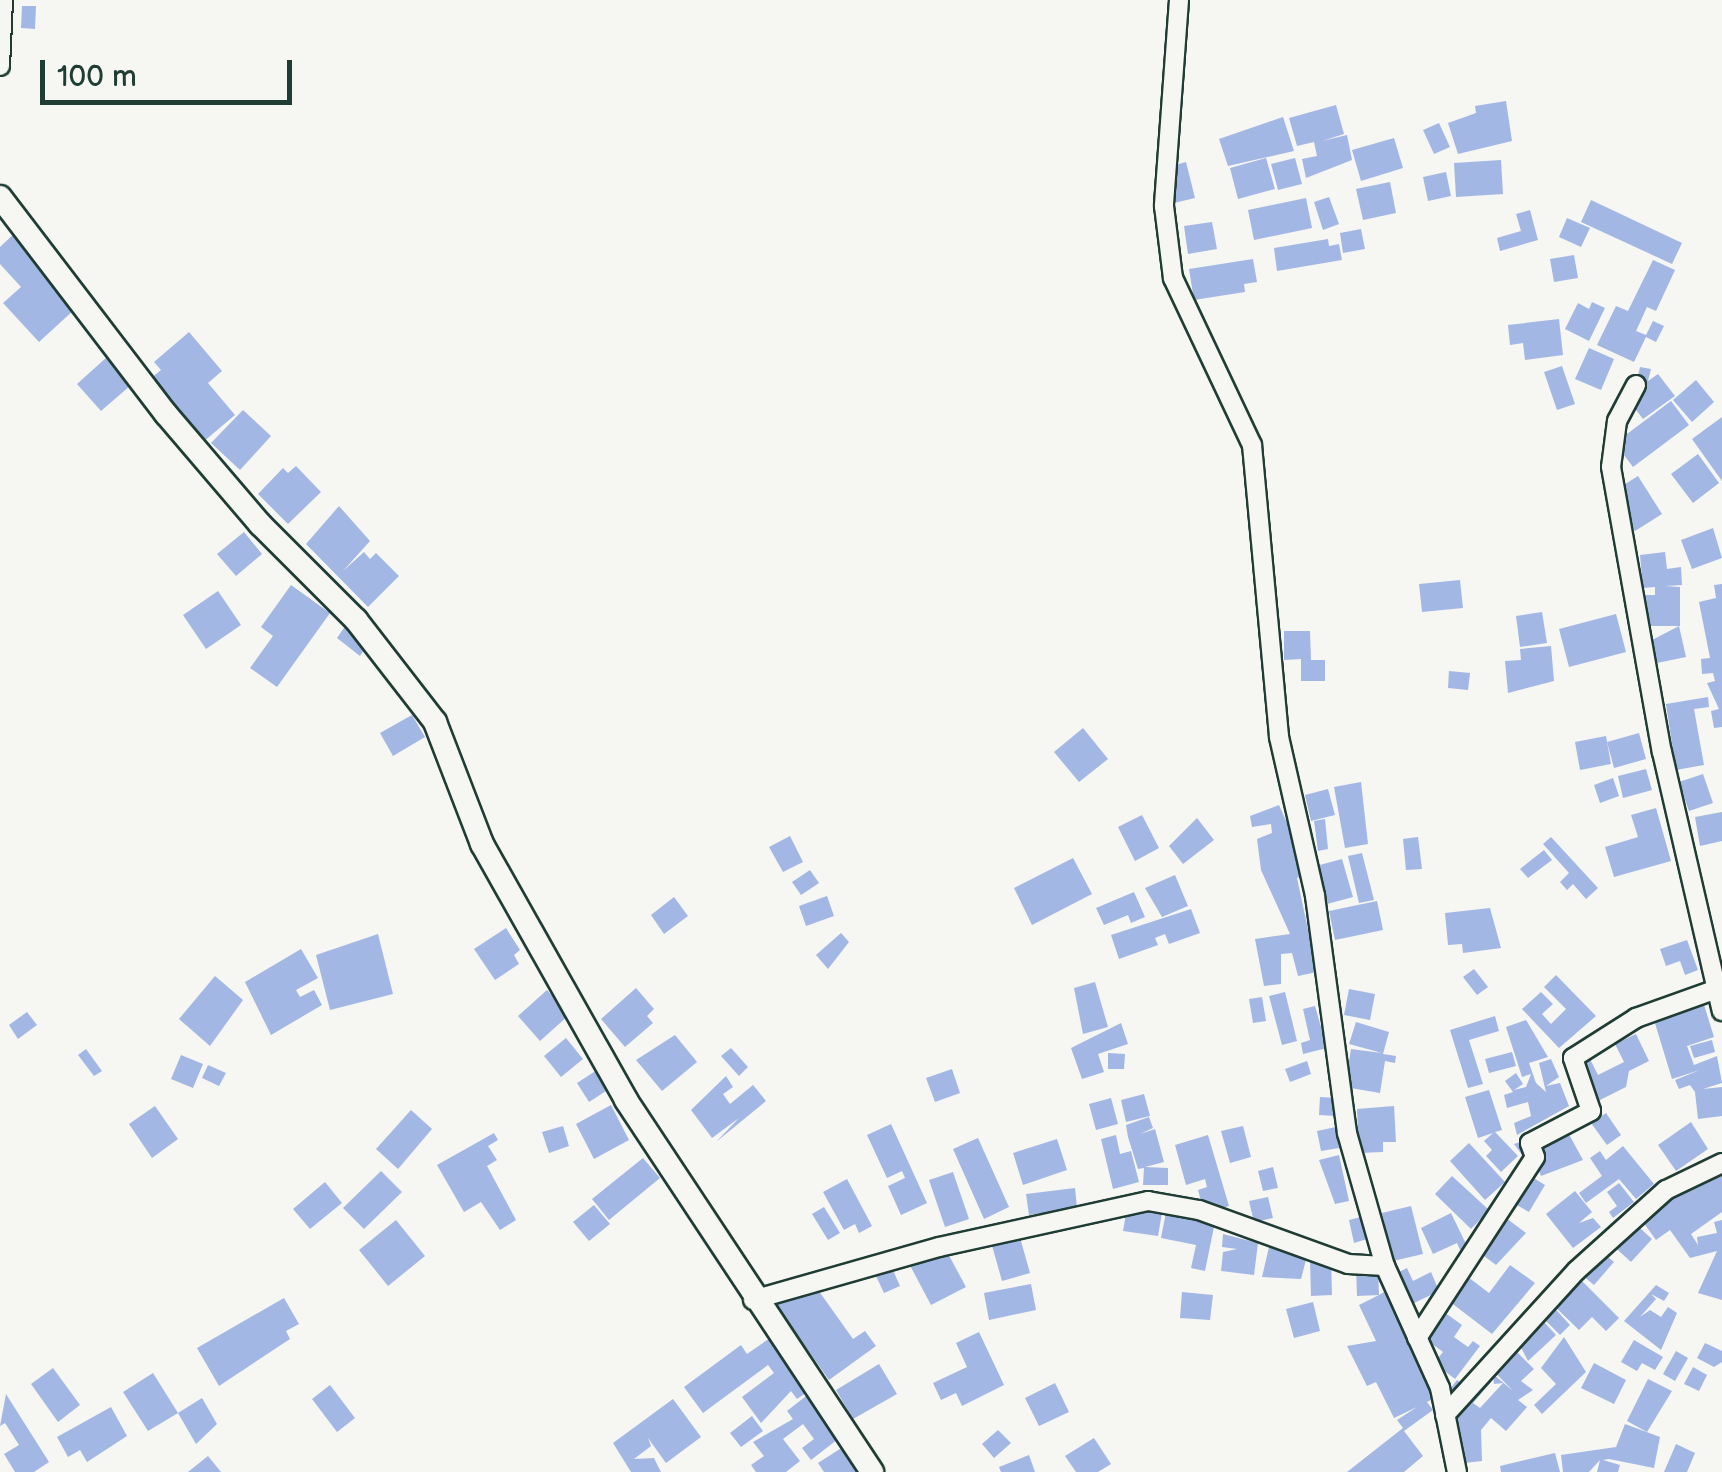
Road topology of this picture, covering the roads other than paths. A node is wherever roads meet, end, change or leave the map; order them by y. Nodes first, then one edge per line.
1 (3, 0) edge
2 (1179, 0) edge
3 (0, 66) edge
4 (0, 197) edge
5 (1636, 385) dead end
6 (1717, 989) junction
7 (1722, 1011) edge
8 (1722, 1163) edge
9 (1385, 1266) junction
10 (753, 1300) junction
11 (1417, 1338) junction
12 (1445, 1414) junction
13 (872, 1472) edge
14 (1457, 1472) edge

1 - 3 street
2 - 9 street
4 - 10 street
5 - 6 street
6 - 7 street
6 - 11 street
8 - 12 street
9 - 10 street
9 - 11 street
10 - 13 street
11 - 12 street
12 - 14 street

